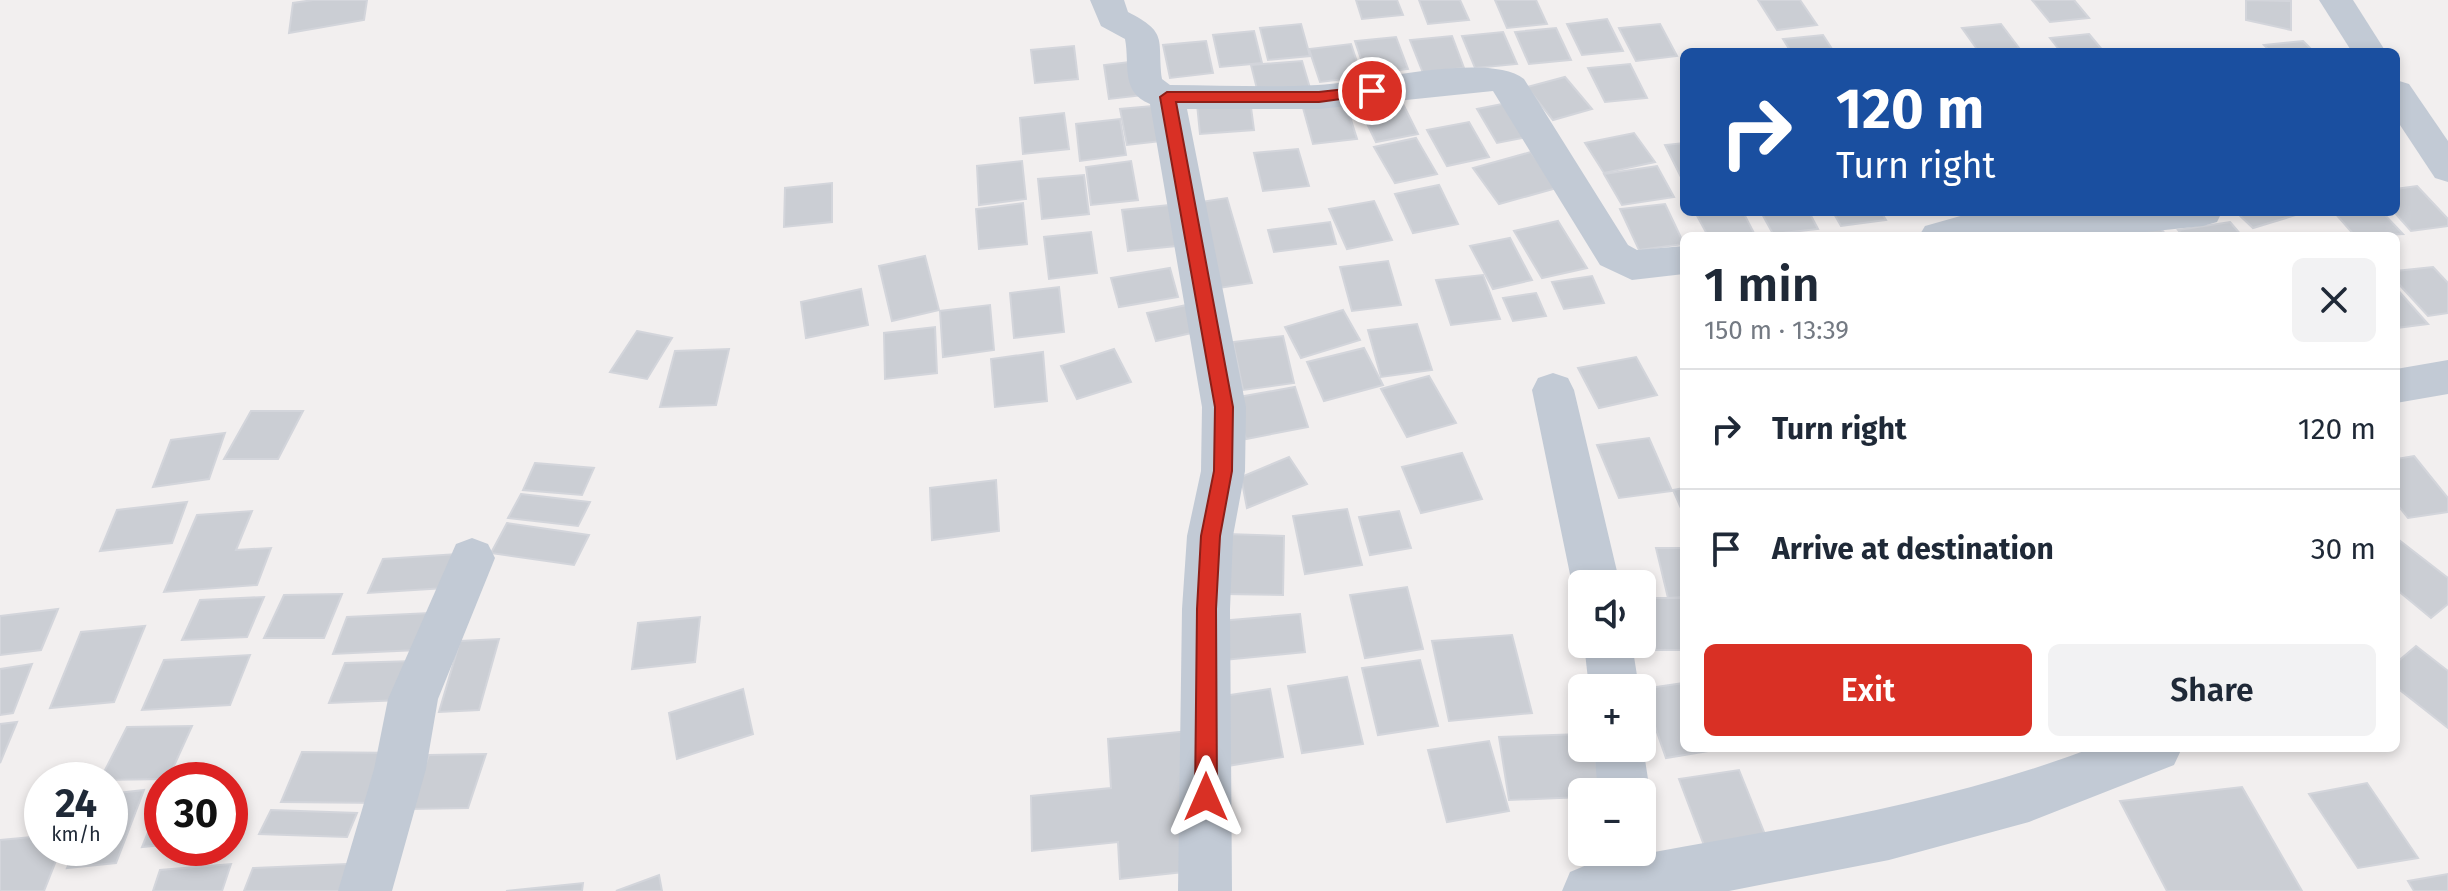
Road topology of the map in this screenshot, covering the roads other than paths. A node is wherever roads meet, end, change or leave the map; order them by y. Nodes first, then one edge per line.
1 (1107, 0) edge
2 (2336, 0) edge
3 (2366, 48) edge
4 (1167, 97) junction
5 (2400, 98) edge
6 (2400, 157) edge
7 (2442, 161) edge
8 (2166, 216) edge
9 (1953, 232) edge
10 (1680, 260) edge
11 (2448, 377) edge
12 (2400, 385) edge
13 (1553, 390) dead end
14 (472, 558) dead end
15 (1593, 570) edge
16 (2146, 752) edge
17 (1617, 876) edge
18 (365, 891) edge
19 (1205, 891) edge

1 - 4 street
2 - 3 street
4 - 10 street
4 - 19 street
5 - 7 street
6 - 7 street
8 - 9 street
11 - 12 street
13 - 15 street
14 - 18 street
16 - 17 street

